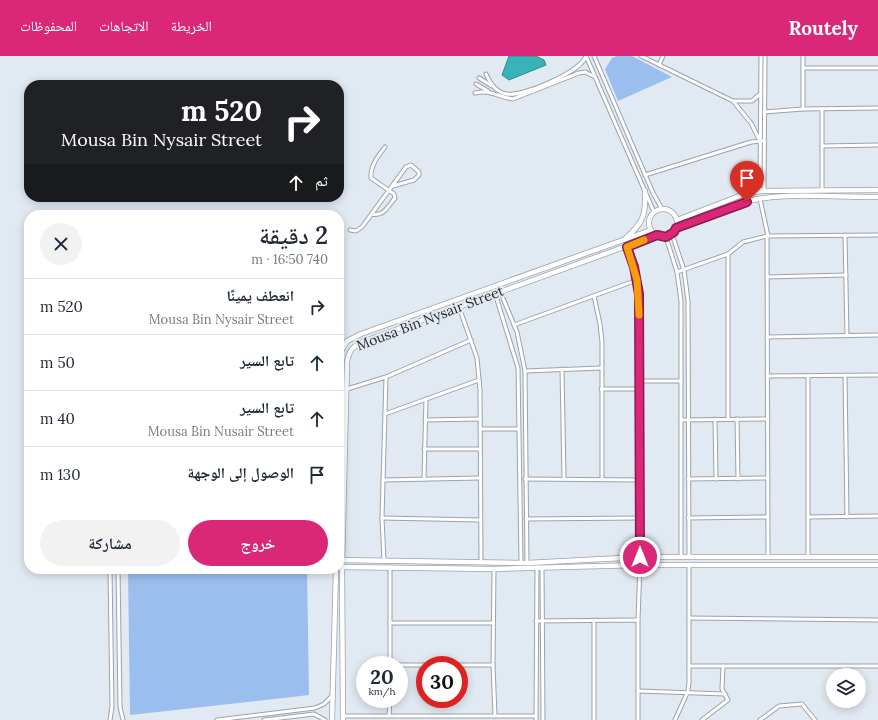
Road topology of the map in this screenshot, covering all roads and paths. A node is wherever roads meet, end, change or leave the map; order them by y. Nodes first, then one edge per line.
1 (586, 56) edge
2 (594, 56) edge
3 (641, 56) edge
4 (663, 56) edge
5 (761, 56) edge
6 (765, 56) edge
7 (804, 56) edge
8 (659, 65) junction
9 (803, 68) junction
10 (878, 68) edge
11 (486, 74) dead end
12 (479, 78) dead end
13 (595, 78) junction
14 (476, 84) dead end
15 (494, 87) junction
16 (475, 93) dead end
17 (491, 93) junction
18 (760, 93) junction
19 (733, 101) junction
20 (878, 108) edge
21 (803, 109) junction
22 (822, 109) junction
23 (764, 112) junction
24 (762, 141) junction
25 (878, 145) edge
26 (822, 146) junction
27 (386, 147) dead end
28 (645, 175) junction
29 (393, 186) junction
30 (762, 190) junction
31 (822, 190) junction
32 (878, 190) edge
33 (389, 191) junction
34 (645, 191) junction
35 (878, 197) edge
36 (760, 199) junction
37 (662, 209) junction
38 (654, 212) junction
39 (372, 214) junction
40 (677, 220) junction
41 (676, 228) junction
42 (350, 230) dead end
43 (651, 230) junction
44 (672, 234) junction
45 (657, 235) junction
46 (845, 235) junction
47 (878, 235) edge
48 (768, 236) junction
49 (666, 237) junction
50 (625, 240) junction
51 (627, 247) junction
52 (728, 254) junction
53 (684, 270) junction
54 (677, 272) junction
55 (846, 275) junction
56 (767, 277) junction
57 (637, 280) junction
58 (498, 292) junction
59 (594, 296) junction
60 (459, 306) junction
61 (514, 325) junction
62 (878, 335) edge
63 (847, 336) junction
64 (767, 337) junction
65 (471, 340) junction
66 (344, 346) edge
67 (601, 368) junction
68 (562, 369) junction
69 (525, 371) junction
70 (845, 375) junction
71 (878, 375) edge
72 (767, 376) junction
73 (808, 376) junction
74 (386, 377) junction
75 (479, 380) junction
76 (639, 381) junction
77 (681, 381) junction
78 (639, 389) junction
79 (347, 390) junction
80 (601, 390) junction
81 (426, 399) junction
82 (385, 414) junction
83 (518, 416) junction
84 (525, 416) junction
85 (480, 419) junction
86 (715, 419) junction
87 (728, 419) junction
88 (737, 419) junction
89 (768, 419) junction
90 (425, 420) junction
91 (681, 420) junction
92 (688, 420) junction
93 (480, 429) junction
94 (518, 429) junction
95 (424, 449) junction
96 (480, 449) junction
97 (344, 475) edge
98 (480, 478) junction
99 (768, 478) junction
100 (424, 479) junction
101 (526, 479) junction
102 (564, 479) junction
103 (602, 479) junction
104 (688, 479) junction
105 (716, 479) junction
106 (738, 479) junction
107 (383, 480) junction
108 (640, 480) junction
109 (878, 516) edge
110 (768, 517) junction
111 (808, 517) junction
112 (847, 517) junction
113 (382, 518) junction
114 (640, 518) junction
115 (688, 518) junction
116 (526, 519) junction
117 (480, 520) junction
118 (640, 557) junction
119 (681, 557) junction
120 (689, 557) junction
121 (768, 557) junction
122 (808, 557) junction
123 (878, 557) edge
124 (344, 560) edge
125 (384, 561) junction
126 (481, 562) junction
127 (521, 562) junction
128 (527, 563) junction
129 (640, 565) junction
130 (689, 565) junction
131 (878, 565) edge
132 (344, 567) edge
133 (390, 567) junction
134 (539, 567) junction
135 (494, 569) junction
136 (110, 574) edge
137 (118, 574) edge
138 (336, 574) edge
139 (341, 574) edge
140 (689, 618) junction
141 (594, 620) junction
142 (638, 620) junction
143 (878, 620) edge
144 (536, 621) junction
145 (543, 621) junction
146 (390, 622) junction
147 (493, 623) junction
148 (390, 656) edge
149 (468, 665) edge
150 (493, 665) junction
151 (689, 666) junction
152 (723, 666) junction
153 (878, 666) edge
154 (638, 692) junction
155 (688, 692) junction
156 (725, 694) junction
157 (332, 696) junction
158 (390, 708) edge
159 (390, 716) junction
160 (493, 717) edge
161 (343, 718) edge
162 (404, 718) edge
163 (450, 718) edge
164 (536, 718) edge
165 (110, 720) edge
166 (123, 720) edge
167 (217, 720) edge
168 (264, 720) edge
169 (325, 720) edge
170 (332, 720) edge
171 (543, 720) edge
172 (594, 720) edge
173 (638, 720) edge
174 (675, 720) edge
175 (702, 720) edge
176 (760, 720) edge
177 (815, 720) edge

1 - 13 street
1 - 15 street
2 - 28 street
3 - 8 street
4 - 8 street
5 - 18 street
6 - 23 street
7 - 9 street
8 - 19 street
9 - 10 street
9 - 21 street
11 - 15 street
12 - 15 street
13 - 17 street
13 - 34 street
14 - 17 street
16 - 17 street
18 - 19 street
18 - 24 street
19 - 24 street
20 - 22 street
21 - 22 street
21 - 23 street
22 - 26 street
23 - 24 street
24 - 28 street
24 - 30 street
25 - 26 street
26 - 31 street
27 - 33 street
28 - 37 street
29 - 29 street
29 - 33 street
30 - 31 street
30 - 40 street
31 - 32 street
33 - 39 street
33 - 39 street
34 - 38 street
34 - 50 street
35 - 36 street
36 - 41 street
36 - 48 street
37 - 38 street
37 - 40 street
38 - 43 street
39 - 42 street
40 - 41 street
41 - 44 street
43 - 45 street
43 - 50 street, Mousa Bin Nysair Street
44 - 49 street
44 - 53 street
45 - 49 street
45 - 51 street, Mousa Bin Nysair Street
46 - 47 street
46 - 48 street
46 - 55 street
48 - 52 street
48 - 56 street
49 - 54 street
50 - 66 street, Mousa Bin Nysair Street
51 - 57 street
51 - 58 street, Mousa Bin Nysair Street
52 - 53 street
52 - 87 street
53 - 54 street
53 - 92 street
54 - 77 street
55 - 56 street
55 - 63 street
56 - 64 street
57 - 59 street
57 - 76 street
58 - 60 street, Mousa Bin Nysair Street
58 - 61 street
58 - 83 street
59 - 61 street
59 - 67 street
60 - 65 street
60 - 79 street, Mousa Bin Nysair Street
61 - 69 street
62 - 63 street
63 - 64 street
64 - 72 street
65 - 74 street
65 - 75 street
67 - 68 street
67 - 80 street
68 - 69 street
68 - 102 street
69 - 84 street
70 - 71 street
70 - 73 street
70 - 112 street
72 - 73 street
72 - 89 street
73 - 111 street
74 - 79 street
74 - 82 street
75 - 81 street
75 - 85 street
76 - 77 street
76 - 78 street
77 - 91 street
78 - 80 street
78 - 108 street
79 - 97 street, Mousa Bin Nysair Street
80 - 103 street
81 - 82 street
81 - 90 street
82 - 107 street
83 - 84 street
83 - 94 street
84 - 101 street
85 - 90 street
85 - 93 street
86 - 87 street
86 - 92 street
86 - 105 street
87 - 88 street
88 - 89 street
88 - 106 street
89 - 99 street
90 - 95 street
91 - 92 street
91 - 119 street
92 - 104 street
93 - 94 street
93 - 96 street
94 - 127 street
95 - 96 street
95 - 100 street
96 - 98 street
98 - 100 street
98 - 117 street
99 - 106 street
99 - 110 street
100 - 107 street
101 - 102 street
101 - 116 street
102 - 103 street
103 - 108 street
104 - 105 street
104 - 115 street
105 - 106 street
107 - 113 street
108 - 114 street
109 - 112 street
110 - 115 street
110 - 121 street
111 - 112 street
111 - 122 street
113 - 117 street
113 - 125 street
114 - 116 street
114 - 118 street
115 - 120 street
116 - 128 street
117 - 126 street
118 - 119 street
118 - 128 street
119 - 120 street
120 - 121 street
121 - 122 street
122 - 123 street
124 - 125 street
125 - 126 street
126 - 127 street
127 - 128 street
129 - 130 street
129 - 134 street
129 - 142 street
130 - 131 street
130 - 140 street
132 - 133 street
133 - 135 street
133 - 146 street
134 - 135 street
134 - 144 street
134 - 145 street
135 - 147 street
136 - 165 street
137 - 166 street
138 - 157 street
139 - 161 street, Mousa Bin Nysair Street
140 - 143 street
140 - 151 street
141 - 142 street
141 - 145 street
141 - 172 street
142 - 154 street
144 - 145 street
144 - 164 street
145 - 171 street
146 - 147 street
146 - 148 street
147 - 150 street
149 - 150 street
150 - 160 street
151 - 152 street
151 - 155 street
152 - 153 street
152 - 156 street
154 - 155 street
154 - 173 street
155 - 156 street
155 - 174 street
156 - 175 street
157 - 167 street
157 - 170 street
158 - 159 street
159 - 161 street
159 - 162 street
160 - 163 street
160 - 164 street
162 - 163 street
168 - 169 street
176 - 177 street

